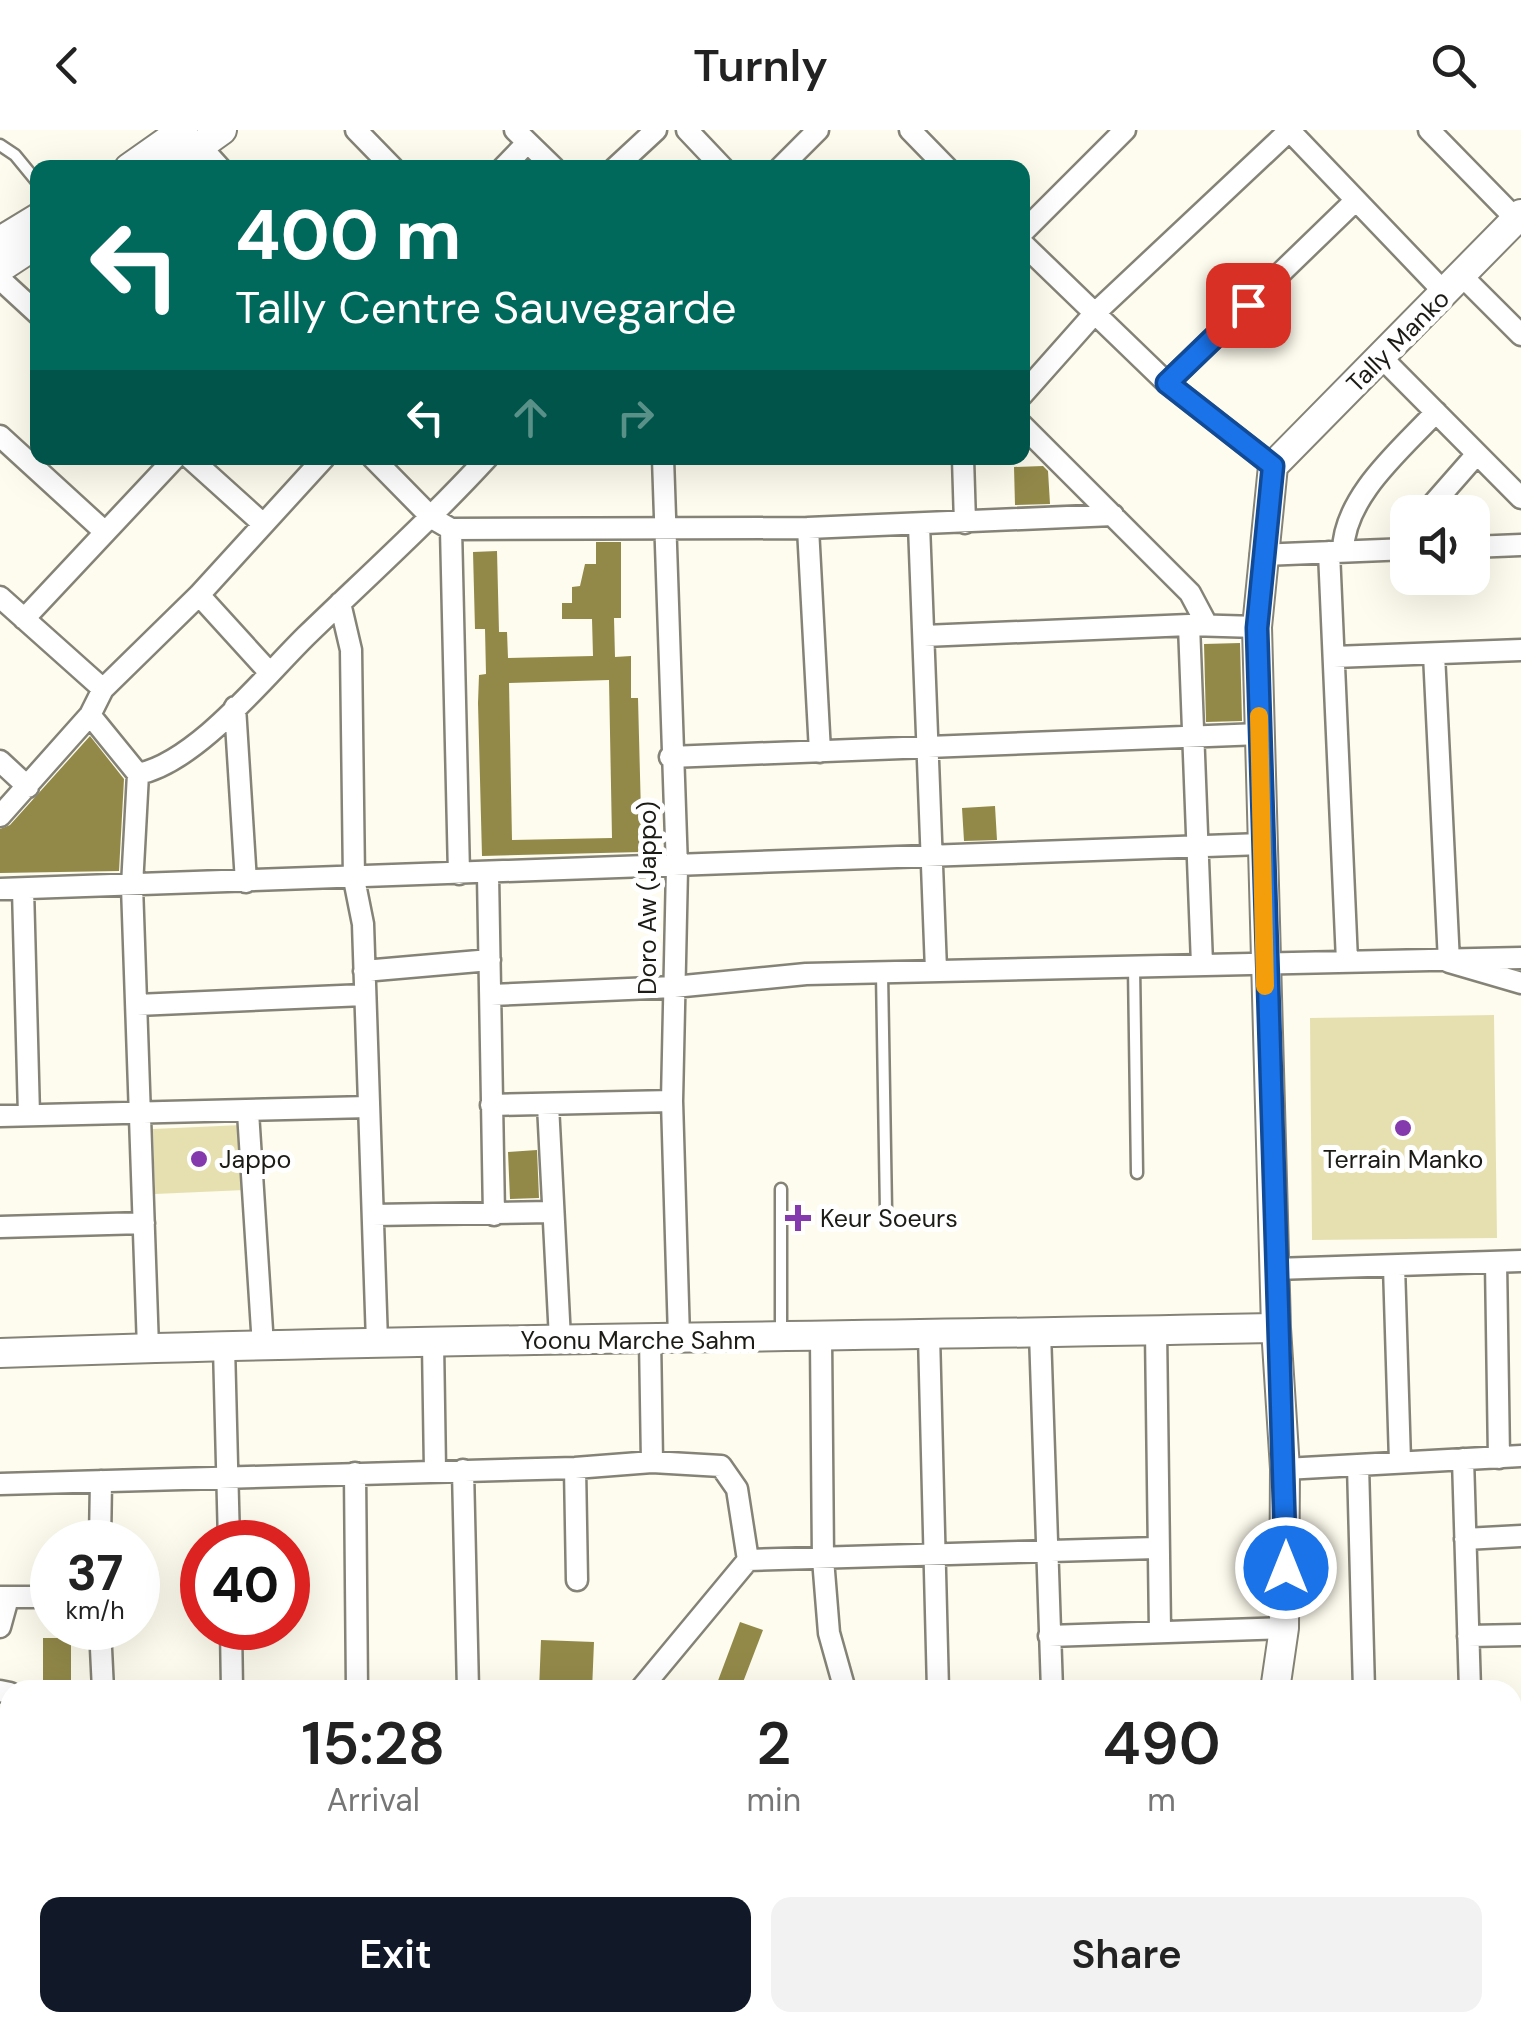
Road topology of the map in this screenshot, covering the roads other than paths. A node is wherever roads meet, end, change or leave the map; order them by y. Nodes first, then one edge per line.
1 (356, 130) edge
2 (656, 130) edge
3 (687, 130) edge
4 (818, 130) edge
5 (1124, 130) edge
6 (1289, 130) edge
7 (1430, 130) edge
8 (913, 131) edge
9 (521, 136) edge
10 (206, 144) edge
11 (0, 145) edge
12 (155, 160) edge
13 (182, 160) edge
14 (385, 160) edge
15 (508, 160) edge
16 (546, 160) edge
17 (624, 160) edge
18 (715, 160) edge
19 (788, 160) edge
20 (936, 160) edge
21 (30, 173) edge
22 (1355, 201) junction
23 (1519, 217) edge
24 (30, 223) edge
25 (1030, 225) edge
26 (0, 242) edge
27 (30, 248) edge
28 (1030, 251) edge
29 (0, 268) edge
30 (0, 279) edge
31 (1454, 285) junction
32 (30, 307) edge
33 (1094, 314) junction
34 (1521, 334) edge
35 (1381, 357) junction
36 (1167, 383) junction
37 (1030, 386) edge
38 (1436, 412) junction
39 (1030, 432) edge
40 (0, 436) edge
41 (1476, 455) junction
42 (30, 463) edge
43 (32, 465) edge
44 (168, 465) edge
45 (198, 465) edge
46 (317, 465) edge
47 (380, 465) edge
48 (481, 465) edge
49 (663, 465) edge
50 (963, 465) edge
51 (1273, 466) junction
52 (1441, 495) edge
53 (1521, 498) edge
54 (1114, 515) junction
55 (432, 518) junction
56 (965, 522) junction
57 (262, 523) junction
58 (919, 525) junction
59 (664, 527) junction
60 (808, 528) junction
61 (452, 529) junction
62 (105, 532) junction
63 (1390, 545) edge
64 (1521, 545) edge
65 (1490, 546) edge
66 (1336, 551) junction
67 (1261, 556) junction
68 (199, 595) junction
69 (0, 597) edge
70 (340, 603) junction
71 (24, 619) junction
72 (1198, 625) junction
73 (1257, 628) junction
74 (924, 636) junction
75 (1521, 650) edge
76 (1434, 654) junction
77 (1334, 656) junction
78 (269, 672) junction
79 (102, 689) junction
80 (234, 707) junction
81 (90, 715) junction
82 (1260, 734) junction
83 (1191, 737) junction
84 (928, 749) junction
85 (820, 752) junction
86 (670, 757) junction
87 (0, 761) edge
88 (138, 774) junction
89 (28, 787) junction
90 (0, 816) edge
91 (1262, 844) junction
92 (1196, 847) junction
93 (933, 858) junction
94 (677, 868) junction
95 (459, 874) junction
96 (488, 875) junction
97 (354, 879) junction
98 (246, 882) junction
99 (132, 886) junction
100 (22, 888) junction
101 (0, 889) edge
102 (1521, 958) edge
103 (490, 960) junction
104 (1347, 962) junction
105 (1449, 962) junction
106 (1264, 963) junction
107 (1202, 964) junction
108 (1134, 967) junction
109 (364, 970) junction
110 (936, 970) junction
111 (882, 972) junction
112 (1521, 984) edge
113 (674, 987) junction
114 (492, 995) junction
115 (364, 996) junction
116 (137, 1004) junction
117 (672, 1100) junction
118 (492, 1104) junction
119 (548, 1105) junction
120 (368, 1107) junction
121 (248, 1112) junction
122 (140, 1114) junction
123 (29, 1115) junction
124 (0, 1116) edge
125 (1137, 1173) dead end
126 (782, 1189) dead end
127 (886, 1210) dead end
128 (551, 1212) junction
129 (372, 1215) junction
130 (494, 1216) junction
131 (144, 1223) junction
132 (0, 1228) edge
133 (1521, 1261) edge
134 (1496, 1262) junction
135 (1394, 1266) junction
136 (1275, 1269) junction
137 (1276, 1328) junction
138 (1156, 1331) junction
139 (1040, 1333) junction
140 (929, 1335) junction
141 (650, 1338) junction
142 (679, 1338) junction
143 (560, 1339) junction
144 (781, 1339) junction
145 (821, 1339) junction
146 (377, 1342) junction
147 (432, 1343) junction
148 (263, 1346) junction
149 (224, 1347) junction
150 (148, 1348) junction
151 (0, 1353) edge
152 (1521, 1456) edge
153 (1499, 1458) junction
154 (1462, 1459) junction
155 (1400, 1461) junction
156 (652, 1462) junction
157 (1358, 1465) junction
158 (575, 1468) junction
159 (1285, 1469) junction
160 (435, 1470) junction
161 (463, 1470) junction
162 (355, 1473) junction
163 (228, 1476) junction
164 (101, 1481) junction
165 (0, 1484) edge
166 (100, 1520) edge
167 (229, 1520) edge
168 (1521, 1536) edge
169 (1465, 1539) junction
170 (1156, 1548) junction
171 (1046, 1554) junction
172 (938, 1557) junction
173 (823, 1559) junction
174 (748, 1560) junction
175 (577, 1580) dead end
176 (30, 1597) edge
177 (4, 1598) edge
178 (0, 1627) edge
179 (1284, 1628) junction
180 (1160, 1631) junction
181 (1521, 1635) edge
182 (1048, 1636) junction
183 (1468, 1636) junction
184 (101, 1650) edge
185 (231, 1650) edge
186 (103, 1680) edge
187 (232, 1680) edge
188 (357, 1680) edge
189 (468, 1680) edge
190 (648, 1680) edge
191 (843, 1680) edge
192 (938, 1680) edge
193 (1051, 1680) edge
194 (1276, 1680) edge
195 (1364, 1680) edge
196 (1470, 1680) edge

1 - 14 street
2 - 17 street
3 - 18 street
4 - 19 street
5 - 25 street
6 - 22 street
6 - 33 street
7 - 23 street
8 - 20 street
9 - 15 street
9 - 16 street
10 - 12 street
10 - 13 street
11 - 21 lane
22 - 31 street
22 - 36 street
23 - 31 street, Tally Manko
24 - 26 street
27 - 29 street
28 - 33 street
30 - 32 street
31 - 34 street
31 - 35 street, Tally Manko
33 - 36 street
33 - 37 street
35 - 38 street
35 - 51 street, Tally Manko
36 - 51 street
38 - 41 street
38 - 66 street
39 - 54 street
40 - 42 street
41 - 52 street
41 - 53 street
43 - 62 street
44 - 62 street
45 - 57 street
46 - 57 street
47 - 55 street
48 - 55 street
49 - 59 street, Doro Aw (Jappo)
50 - 56 street
51 - 67 street
54 - 56 street
54 - 72 street
55 - 61 street
55 - 70 street
56 - 58 street
57 - 68 street
58 - 60 street
58 - 74 street
59 - 60 street
59 - 61 street
59 - 86 street, Doro Aw (Jappo)
60 - 85 street
61 - 95 street
62 - 71 street
63 - 66 street
64 - 65 street
66 - 67 street
66 - 77 street
67 - 73 street
68 - 78 street
68 - 79 street
69 - 71 street
70 - 78 street
70 - 97 street
71 - 79 street
72 - 73 street
72 - 74 street
72 - 83 street
73 - 82 street
74 - 84 street
75 - 76 street
76 - 77 street
76 - 105 street
77 - 104 street
78 - 80 street
79 - 81 street
80 - 88 street
80 - 98 street
81 - 88 street
81 - 89 street
82 - 83 street
82 - 91 street
83 - 84 street
83 - 92 street
84 - 85 street
84 - 93 street
85 - 86 street
86 - 94 street, Doro Aw (Jappo)
87 - 89 street
88 - 99 street
89 - 90 street
91 - 92 street
91 - 106 street
92 - 93 street
92 - 107 street
93 - 94 street
93 - 110 street
94 - 96 street
94 - 113 street, Doro Aw (Jappo)
95 - 96 street
95 - 97 street
96 - 103 street
97 - 98 street
97 - 109 street
98 - 99 street
99 - 100 street
99 - 116 street
100 - 101 street
100 - 123 street
102 - 105 street
103 - 109 street
103 - 114 street
104 - 105 street
104 - 106 street
105 - 112 street
106 - 107 street
106 - 136 street
107 - 108 street
108 - 110 street
108 - 125 lane
109 - 115 street
110 - 111 street
111 - 113 street
111 - 127 lane
113 - 114 street
113 - 117 street, Doro Aw (Jappo)
114 - 118 street
115 - 116 street
115 - 120 street
116 - 122 street
117 - 119 street
117 - 142 street, Doro Aw (Jappo)
118 - 119 street
118 - 130 street
119 - 128 street
120 - 121 street
120 - 129 street
121 - 122 street
121 - 148 street
122 - 123 street
122 - 131 street
123 - 124 street
126 - 144 lane
128 - 130 street
128 - 143 street
129 - 130 street
129 - 146 street
131 - 132 street
131 - 150 street
133 - 134 street
134 - 135 street
134 - 153 street
135 - 136 street
135 - 155 street
136 - 137 street
137 - 138 street, Yoonu Marche Sahm
137 - 159 street
138 - 139 street, Yoonu Marche Sahm
138 - 170 street
139 - 140 street, Yoonu Marche Sahm
139 - 171 street
140 - 145 street, Yoonu Marche Sahm
140 - 172 street
141 - 142 street, Yoonu Marche Sahm
141 - 143 street, Yoonu Marche Sahm
141 - 156 street
142 - 144 street, Yoonu Marche Sahm
143 - 147 street, Yoonu Marche Sahm
144 - 145 street, Yoonu Marche Sahm
145 - 173 street
146 - 147 street, Yoonu Marche Sahm
146 - 148 street, Yoonu Marche Sahm
147 - 160 street
148 - 149 street, Yoonu Marche Sahm
149 - 150 street, Yoonu Marche Sahm
149 - 163 street
150 - 151 street, Yoonu Marche Sahm
152 - 153 street
153 - 154 street
154 - 155 street
154 - 169 street
155 - 157 street
156 - 158 street
156 - 174 street
157 - 159 street
157 - 195 street
158 - 161 street
158 - 175 street
159 - 179 street
160 - 161 street
160 - 162 street
161 - 189 street
162 - 163 street
162 - 188 street
163 - 164 street
163 - 167 street
164 - 165 street
164 - 166 street
168 - 169 street
169 - 183 street
170 - 171 street
170 - 180 street
171 - 172 street
171 - 182 street
172 - 173 street
172 - 192 street
173 - 174 street
173 - 191 street
174 - 190 street
176 - 177 street
177 - 178 street
179 - 180 street
179 - 194 street
180 - 182 street
181 - 183 street
182 - 193 street
183 - 196 street
184 - 186 street
185 - 187 street

